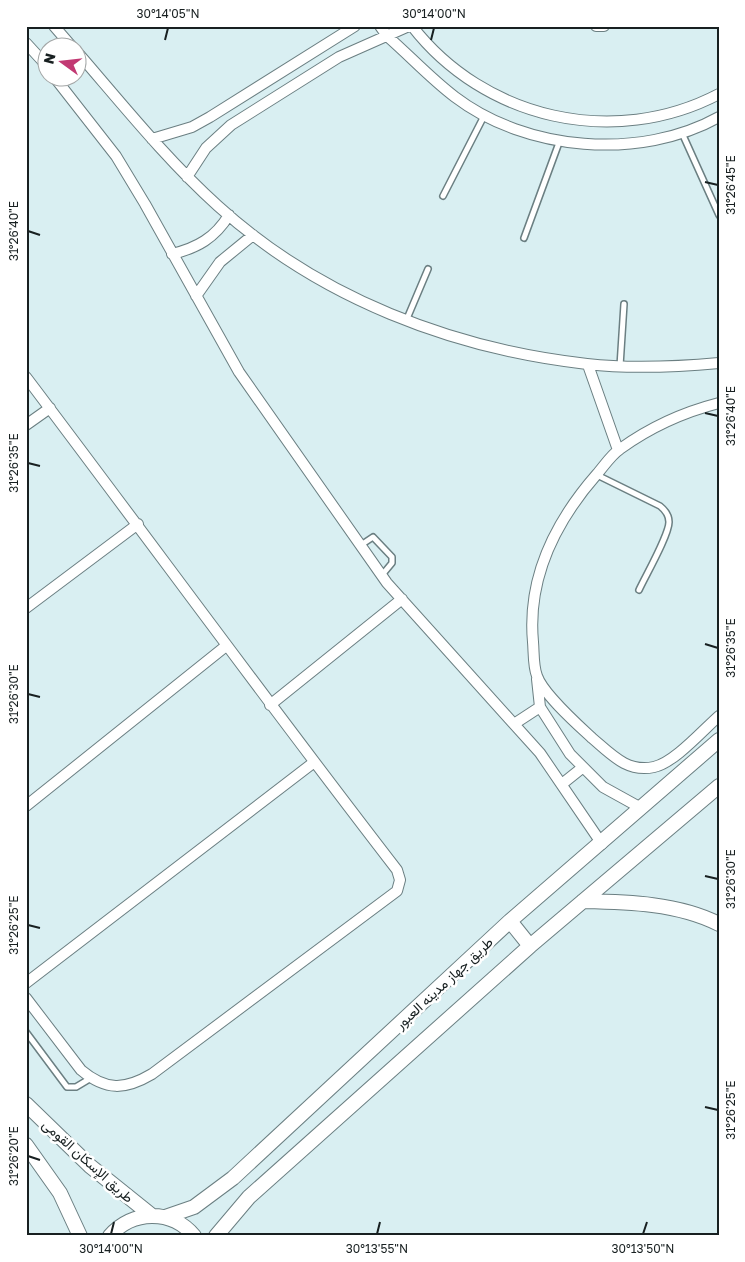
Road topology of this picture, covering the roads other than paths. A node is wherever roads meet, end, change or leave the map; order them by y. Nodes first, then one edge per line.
1 (54, 26) edge
2 (355, 26) edge
3 (380, 26) edge
4 (410, 26) edge
5 (596, 26) edge
6 (604, 26) edge
7 (387, 36) junction
8 (64, 38) edge
9 (26, 43) edge
10 (38, 56) edge
11 (88, 65) edge
12 (63, 88) edge
13 (719, 94) edge
14 (484, 115) junction
15 (719, 117) edge
16 (682, 132) junction
17 (152, 139) junction
18 (560, 140) junction
19 (187, 177) junction
20 (444, 196) dead end
21 (228, 215) junction
22 (719, 215) edge
23 (253, 235) junction
24 (524, 238) dead end
25 (172, 254) junction
26 (428, 269) dead end
27 (196, 296) junction
28 (624, 304) dead end
29 (406, 320) junction
30 (719, 363) edge
31 (588, 365) junction
32 (620, 366) junction
33 (26, 377) edge
34 (719, 403) edge
35 (50, 408) junction
36 (26, 425) edge
37 (618, 450) junction
38 (597, 474) junction
39 (138, 524) junction
40 (361, 545) junction
41 (382, 574) junction
42 (639, 590) dead end
43 (402, 599) junction
44 (26, 608) edge
45 (226, 646) junction
46 (537, 677) junction
47 (270, 705) junction
48 (540, 707) junction
49 (719, 716) edge
50 (514, 724) junction
51 (719, 740) edge
52 (313, 763) junction
53 (582, 768) junction
54 (562, 784) junction
55 (719, 786) edge
56 (26, 806) edge
57 (641, 808) junction
58 (602, 844) junction
59 (583, 901) junction
60 (510, 921) junction
61 (719, 924) edge
62 (530, 946) junction
63 (26, 983) edge
64 (26, 998) edge
65 (26, 1032) edge
66 (91, 1078) junction
67 (26, 1104) edge
68 (26, 1145) edge
69 (158, 1216) junction
70 (80, 1236) edge
71 (110, 1236) edge
72 (194, 1236) edge
73 (216, 1236) edge

1 - 8 street
2 - 17 street
3 - 7 street
4 - 7 street
4 - 13 street
5 - 6 street
7 - 14 street
7 - 19 street
9 - 10 street
11 - 17 street
12 - 25 street
14 - 18 street
14 - 20 lane
15 - 16 street
16 - 18 street
16 - 22 lane
17 - 19 street
18 - 24 lane
19 - 21 street
21 - 23 street
21 - 25 street
23 - 27 street
23 - 29 street
25 - 27 street
26 - 29 lane
27 - 40 street
28 - 32 lane
29 - 31 street
30 - 32 street
31 - 32 street
31 - 37 street
33 - 35 street
34 - 37 street
35 - 36 street
35 - 39 street
37 - 38 street
38 - 42 lane
38 - 46 street
39 - 44 street
39 - 45 street
40 - 41 street
40 - 41 lane
41 - 43 street
43 - 47 street
43 - 50 street
45 - 47 street
45 - 56 street
46 - 48 street
46 - 49 street
47 - 52 street
48 - 50 street
48 - 53 street
50 - 54 street
51 - 57 main road, طريق جهاز مدينه العبور
52 - 63 street
52 - 66 street
53 - 54 street
53 - 57 street
54 - 58 street
55 - 59 main road, طريق جهاز مدينه العبور
57 - 58 main road, طريق جهاز مدينه العبور
58 - 60 main road, طريق جهاز مدينه العبور
59 - 61 main road
59 - 62 main road, طريق جهاز مدينه العبور
60 - 62 main road
60 - 69 main road, طريق جهاز مدينه العبور
62 - 73 main road, طريق جهاز مدينه العبور
64 - 66 street
65 - 66 lane
67 - 69 main road, طريق الإسكان القومى
68 - 70 main road
69 - 71 main road, طريق جهاز مدينه العبور
69 - 72 main road, طريق الإسكان القومى

